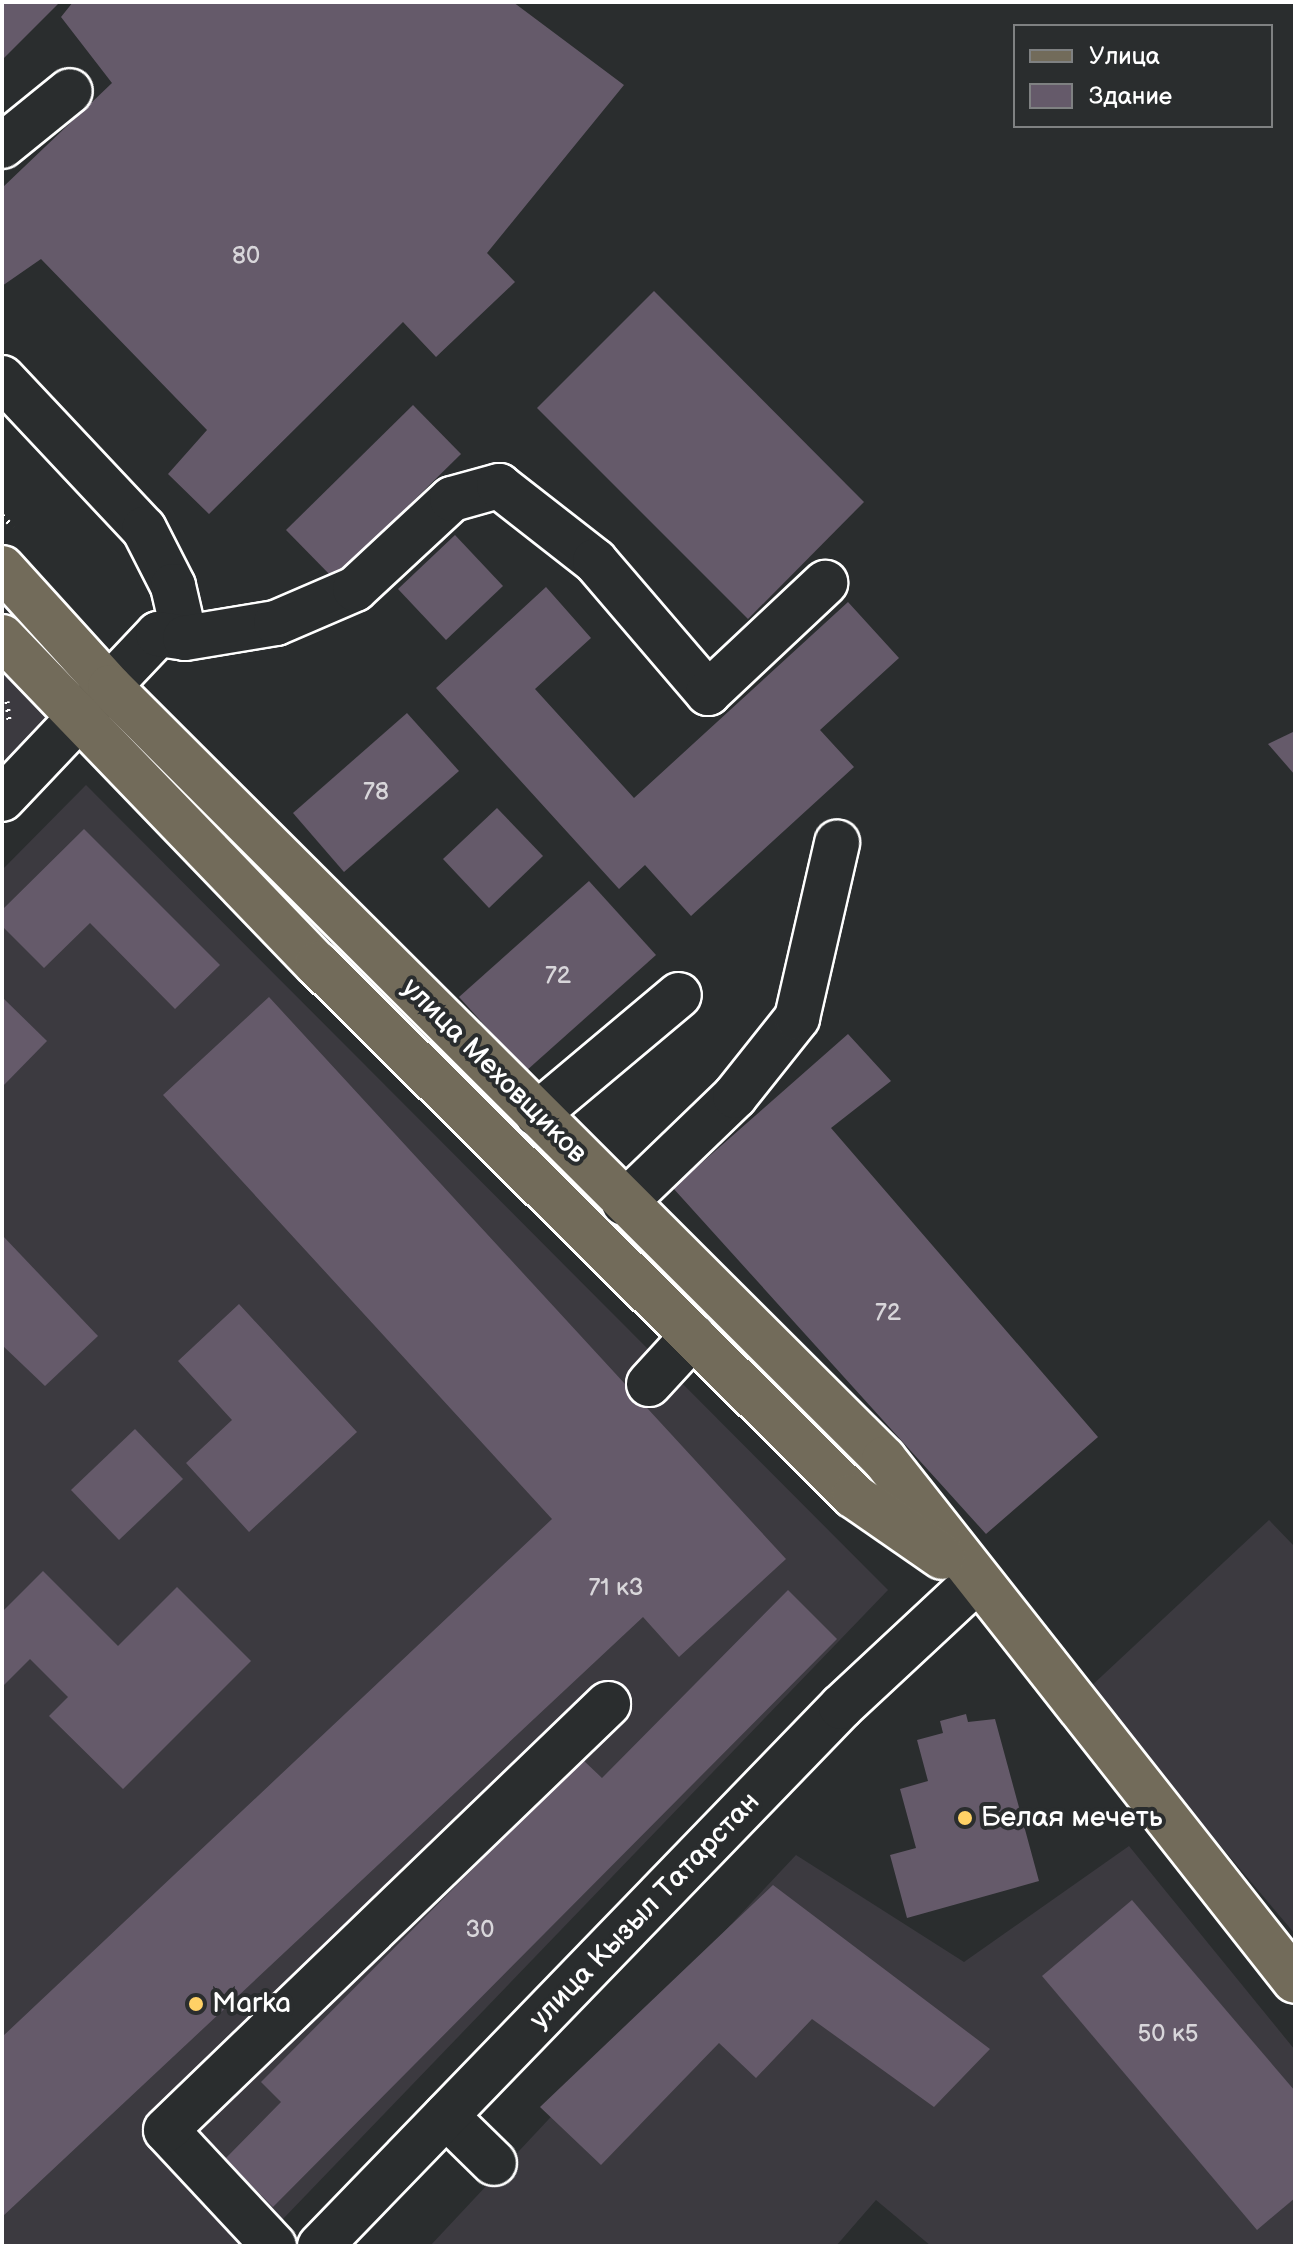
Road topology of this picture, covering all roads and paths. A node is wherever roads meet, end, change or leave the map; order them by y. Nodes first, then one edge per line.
1 (70, 91) dead end
2 (2, 146) edge
3 (2, 378) edge
4 (2, 568) edge
5 (825, 583) dead end
6 (2, 637) edge
7 (185, 638) junction
8 (110, 687) junction
9 (2, 693) edge
10 (80, 718) junction
11 (9, 721) dead end
12 (2, 799) edge
13 (837, 843) dead end
14 (679, 995) dead end
15 (537, 1114) junction
16 (624, 1203) junction
17 (693, 1336) junction
18 (649, 1384) dead end
19 (976, 1581) junction
20 (608, 1704) dead end
21 (1295, 1981) edge
22 (446, 2116) junction
23 (494, 2163) dead end
24 (274, 2246) edge
25 (320, 2246) edge

1 - 2 street
3 - 7 street
4 - 8 main road, улица Меховщиков
5 - 7 street
6 - 10 main road, улица Меховщиков
7 - 8 street
8 - 10 street
8 - 15 main road, улица Меховщиков
9 - 11 path
10 - 12 street
10 - 17 main road, улица Меховщиков
13 - 16 street
14 - 15 street
15 - 16 main road, улица Меховщиков
16 - 19 main road, улица Меховщиков
17 - 18 street
17 - 19 main road, улица Меховщиков
19 - 21 main road, улица Меховщиков
19 - 22 street, улица Кызыл Татарстан
20 - 24 street
22 - 23 street
22 - 25 street, улица Кызыл Татарстан

